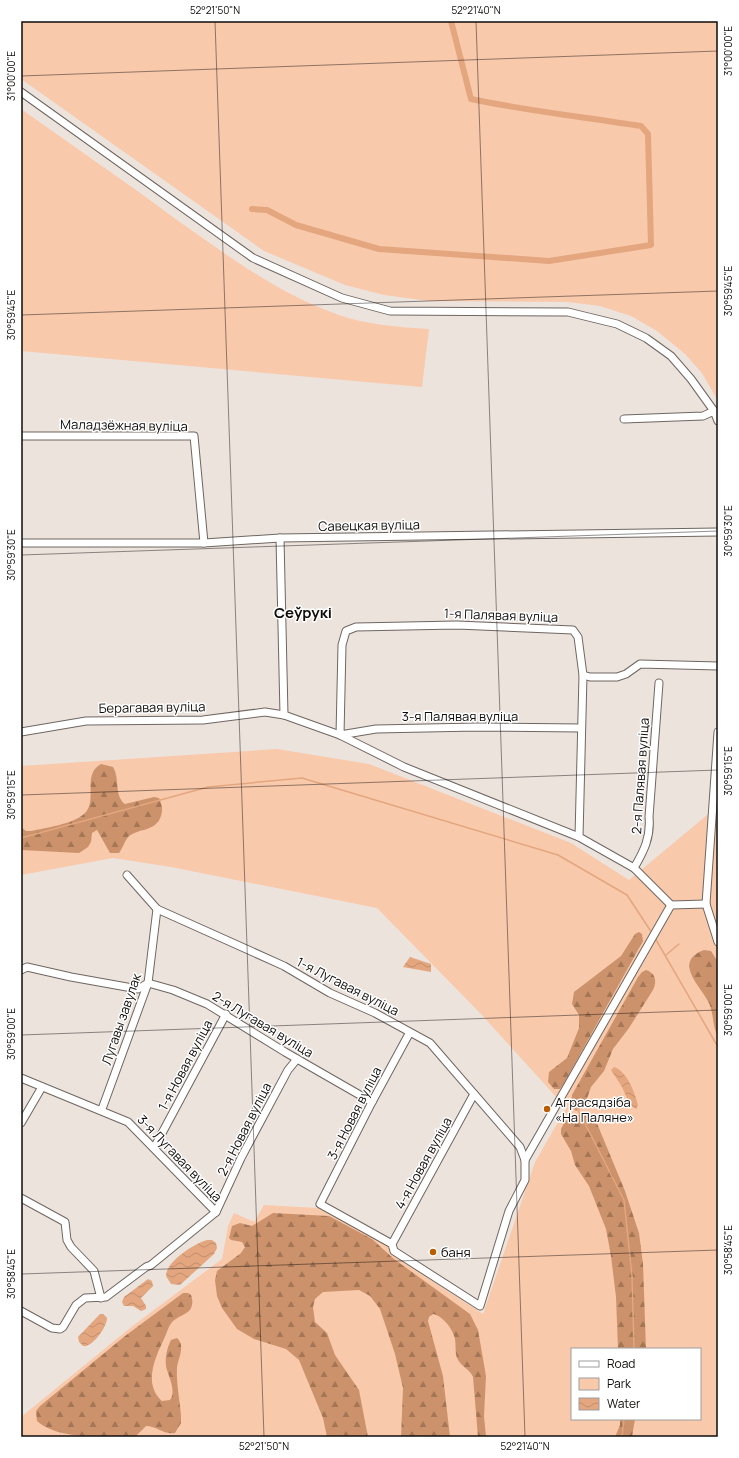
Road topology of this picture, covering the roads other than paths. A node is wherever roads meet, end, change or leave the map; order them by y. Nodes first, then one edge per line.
1 (21, 92) edge
2 (714, 411) junction
3 (624, 419) dead end
4 (718, 421) edge
5 (21, 436) edge
6 (718, 532) edge
7 (280, 538) junction
8 (21, 543) edge
9 (204, 543) junction
10 (718, 666) edge
11 (583, 675) junction
12 (659, 683) dead end
13 (284, 715) junction
14 (581, 728) junction
15 (21, 732) edge
16 (718, 732) edge
17 (340, 735) junction
18 (716, 780) edge
19 (579, 837) junction
20 (634, 868) junction
21 (127, 875) dead end
22 (706, 904) junction
23 (670, 905) junction
24 (157, 909) junction
25 (718, 942) edge
26 (21, 970) edge
27 (148, 983) junction
28 (226, 1014) junction
29 (410, 1032) junction
30 (297, 1059) junction
31 (21, 1078) edge
32 (42, 1087) junction
33 (474, 1094) junction
34 (372, 1102) junction
35 (102, 1110) junction
36 (21, 1123) edge
37 (154, 1148) junction
38 (525, 1160) junction
39 (21, 1198) edge
40 (216, 1212) junction
41 (392, 1244) junction
42 (101, 1298) junction
43 (21, 1311) edge

1 - 2 street
2 - 3 street
2 - 4 street
5 - 9 street, Маладзёжная вуліца
6 - 7 street, Савецкая вуліца
7 - 9 street, Савецкая вуліца
7 - 13 street
8 - 9 street, Савецкая вуліца
10 - 11 street
11 - 14 street
11 - 17 street, 1-я Палявая вуліца
12 - 20 street, 2-я Палявая вуліца
13 - 15 street, Берагавая вуліца
13 - 17 street, Берагавая вуліца
14 - 17 street, 3-я Палявая вуліца
14 - 19 street
16 - 18 street
17 - 19 street, Берагавая вуліца
18 - 22 street
19 - 20 street, Берагавая вуліца
20 - 23 street, Берагавая вуліца
21 - 24 street, 1-я Лугавая вуліца
22 - 23 street
22 - 25 street
23 - 38 street
24 - 27 street, Лугавы завулак
24 - 29 street, 1-я Лугавая вуліца
26 - 27 street, 2-я Лугавая вуліца
27 - 28 street, 2-я Лугавая вуліца
27 - 35 street, Лугавы завулак
28 - 30 street, 2-я Лугавая вуліца
28 - 37 street, 1-я Новая вуліца
29 - 33 street, 1-я Лугавая вуліца
29 - 34 street, 3-я Новая вуліца
30 - 34 street, 2-я Лугавая вуліца
30 - 40 street, 2-я Новая вуліца
31 - 32 street, 3-я Лугавая вуліца
32 - 35 street, 3-я Лугавая вуліца
32 - 36 street
33 - 38 street, 1-я Лугавая вуліца
33 - 41 street, 4-я Новая вуліца
34 - 41 street, 3-я Новая вуліца
35 - 37 street, 3-я Лугавая вуліца
37 - 40 street, 3-я Лугавая вуліца
38 - 41 street
39 - 42 street
40 - 42 street, 3-я Лугавая вуліца
42 - 43 street

